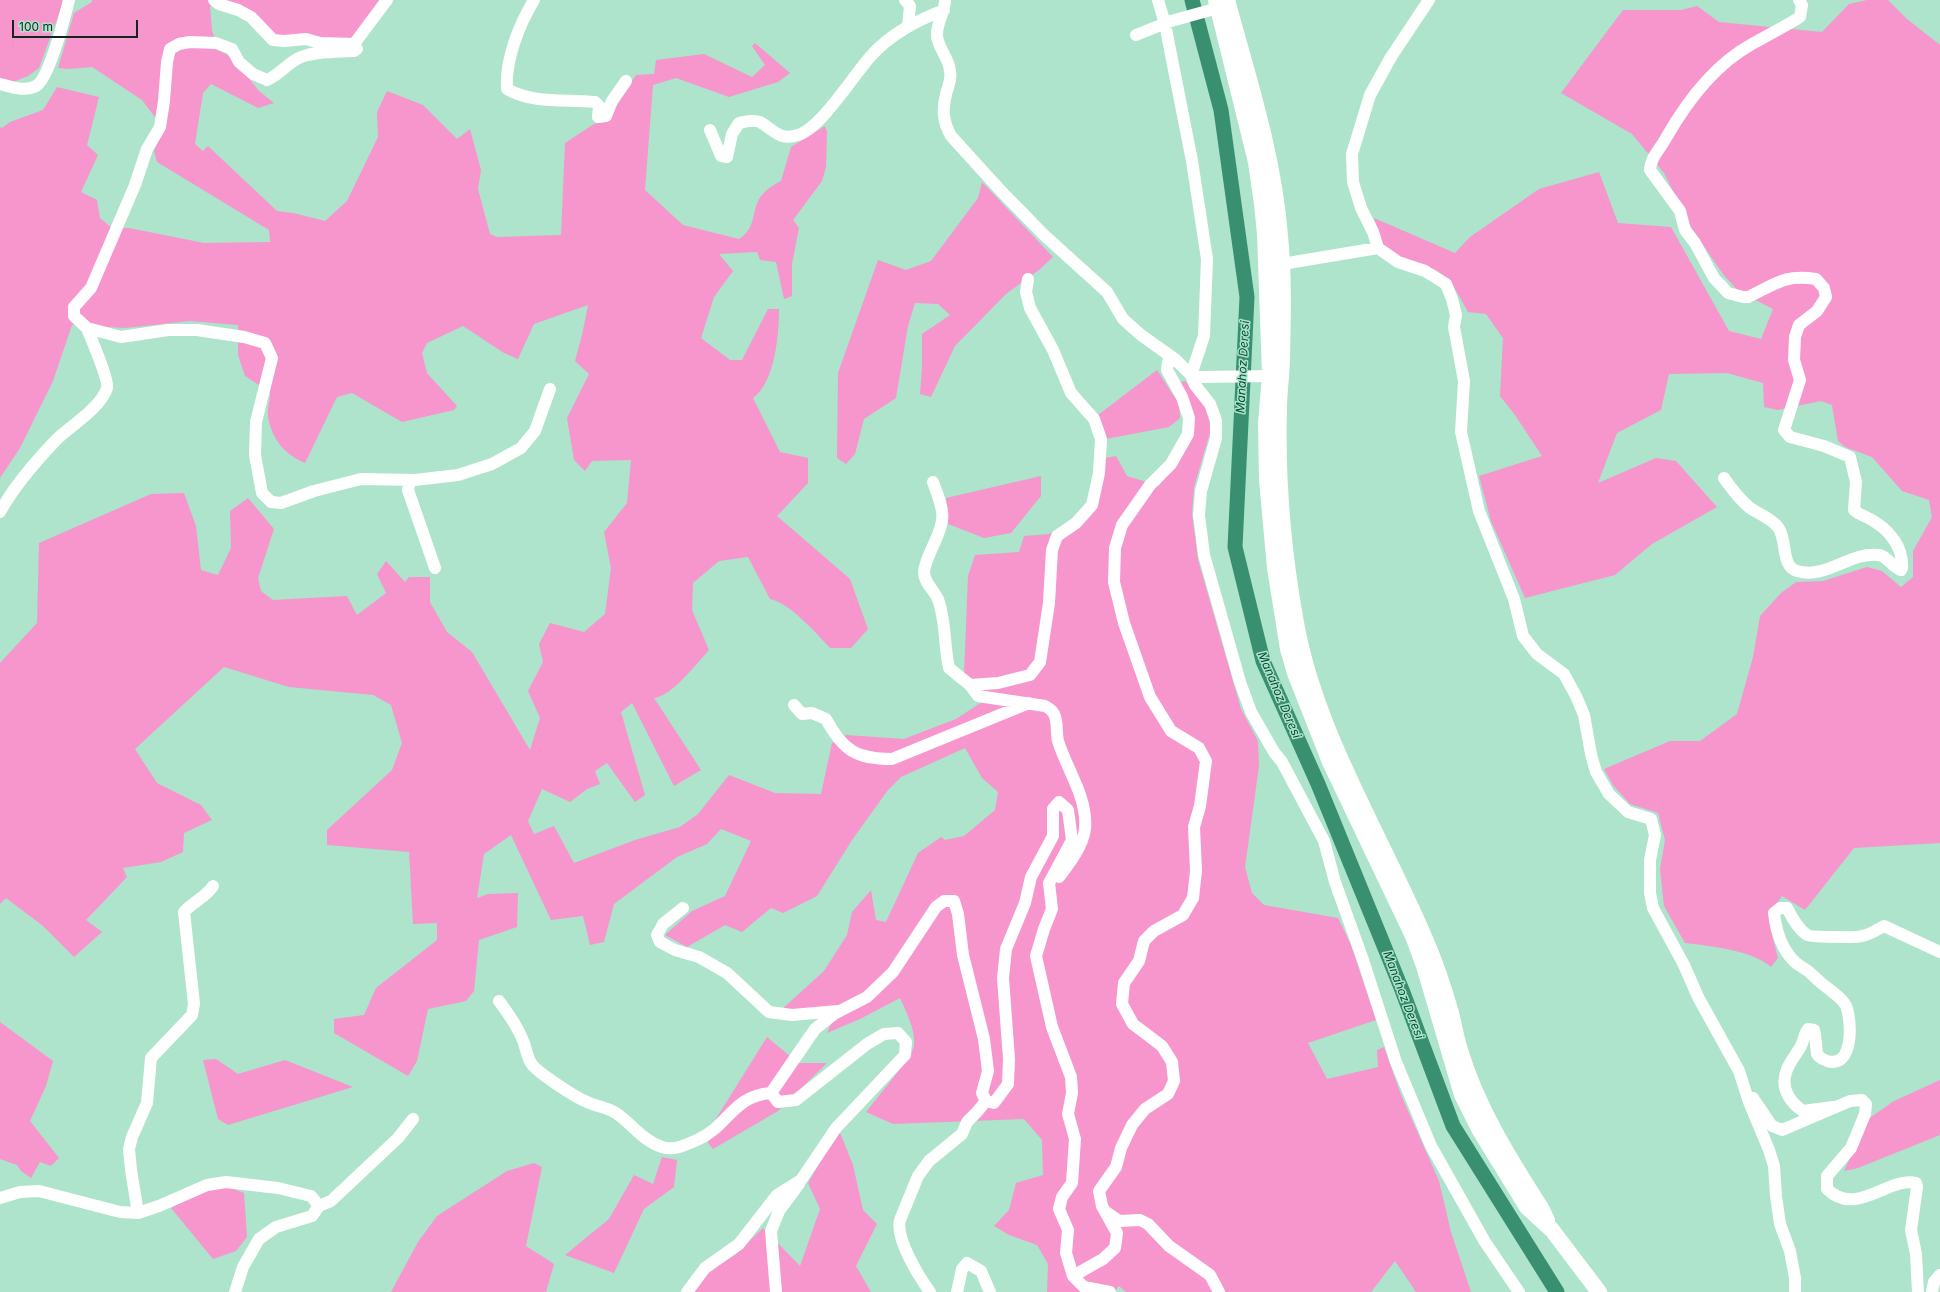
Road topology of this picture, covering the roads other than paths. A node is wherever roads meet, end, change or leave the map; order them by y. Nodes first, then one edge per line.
1 (69, 0) edge
2 (214, 0) edge
3 (387, 0) edge
4 (534, 0) edge
5 (905, 0) edge
6 (1158, 0) edge
7 (1429, 0) edge
8 (1799, 0) edge
9 (1218, 4) edge
10 (944, 5) edge
11 (1168, 22) junction
12 (908, 26) junction
13 (1136, 35) dead end
14 (354, 44) junction
15 (626, 81) dead end
16 (0, 84) edge
17 (710, 130) dead end
18 (1378, 248) junction
19 (1282, 264) junction
20 (1028, 280) dead end
21 (87, 328) junction
22 (1176, 360) junction
23 (1270, 375) junction
24 (1195, 376) junction
25 (550, 389) dead end
26 (1724, 478) dead end
27 (410, 480) junction
28 (933, 482) dead end
29 (0, 512) edge
30 (435, 568) dead end
31 (970, 684) junction
32 (1029, 703) junction
33 (794, 705) dead end
34 (213, 886) dead end
35 (1051, 897) junction
36 (684, 908) dead end
37 (1940, 952) edge
38 (499, 1001) dead end
39 (839, 1011) junction
40 (1744, 1089) junction
41 (771, 1094) junction
42 (986, 1100) junction
43 (1833, 1107) junction
44 (413, 1119) dead end
45 (802, 1180) junction
46 (0, 1198) edge
47 (318, 1206) junction
48 (1105, 1212) junction
49 (138, 1213) junction
50 (1940, 1275) edge
51 (1073, 1276) junction
52 (235, 1292) edge
53 (687, 1292) edge
54 (776, 1292) edge
55 (930, 1292) edge
56 (958, 1292) edge
57 (990, 1292) edge
58 (1110, 1292) edge
59 (1219, 1292) edge
60 (1519, 1292) edge
61 (1598, 1292) edge
62 (1795, 1292) edge
63 (1918, 1292) edge
64 (1932, 1292) edge

1 - 16 street
2 - 14 street
3 - 14 street
4 - 15 street
5 - 12 street
6 - 11 street
7 - 18 street
8 - 26 street
9 - 11 street
9 - 19 main road
9 - 23 main road
10 - 12 street
10 - 22 street
11 - 13 street
11 - 24 street
12 - 17 street
14 - 21 street
18 - 19 street
18 - 40 street
19 - 23 main road
20 - 31 street
21 - 27 street
21 - 29 street
22 - 24 street
22 - 48 street
23 - 24 street
23 - 61 main road
24 - 60 street
25 - 27 street
27 - 30 street
28 - 31 street
31 - 32 street
32 - 33 street
32 - 35 street
34 - 49 street
35 - 42 street
35 - 51 street
36 - 39 street
37 - 43 street
38 - 41 street
39 - 41 street
39 - 42 street
40 - 43 street
40 - 62 street
41 - 45 street
42 - 55 street
43 - 63 street
44 - 47 street
45 - 53 street
45 - 54 street
46 - 49 street
47 - 49 street
47 - 52 street
48 - 51 street
48 - 59 street
50 - 64 street
51 - 58 street
56 - 57 street

